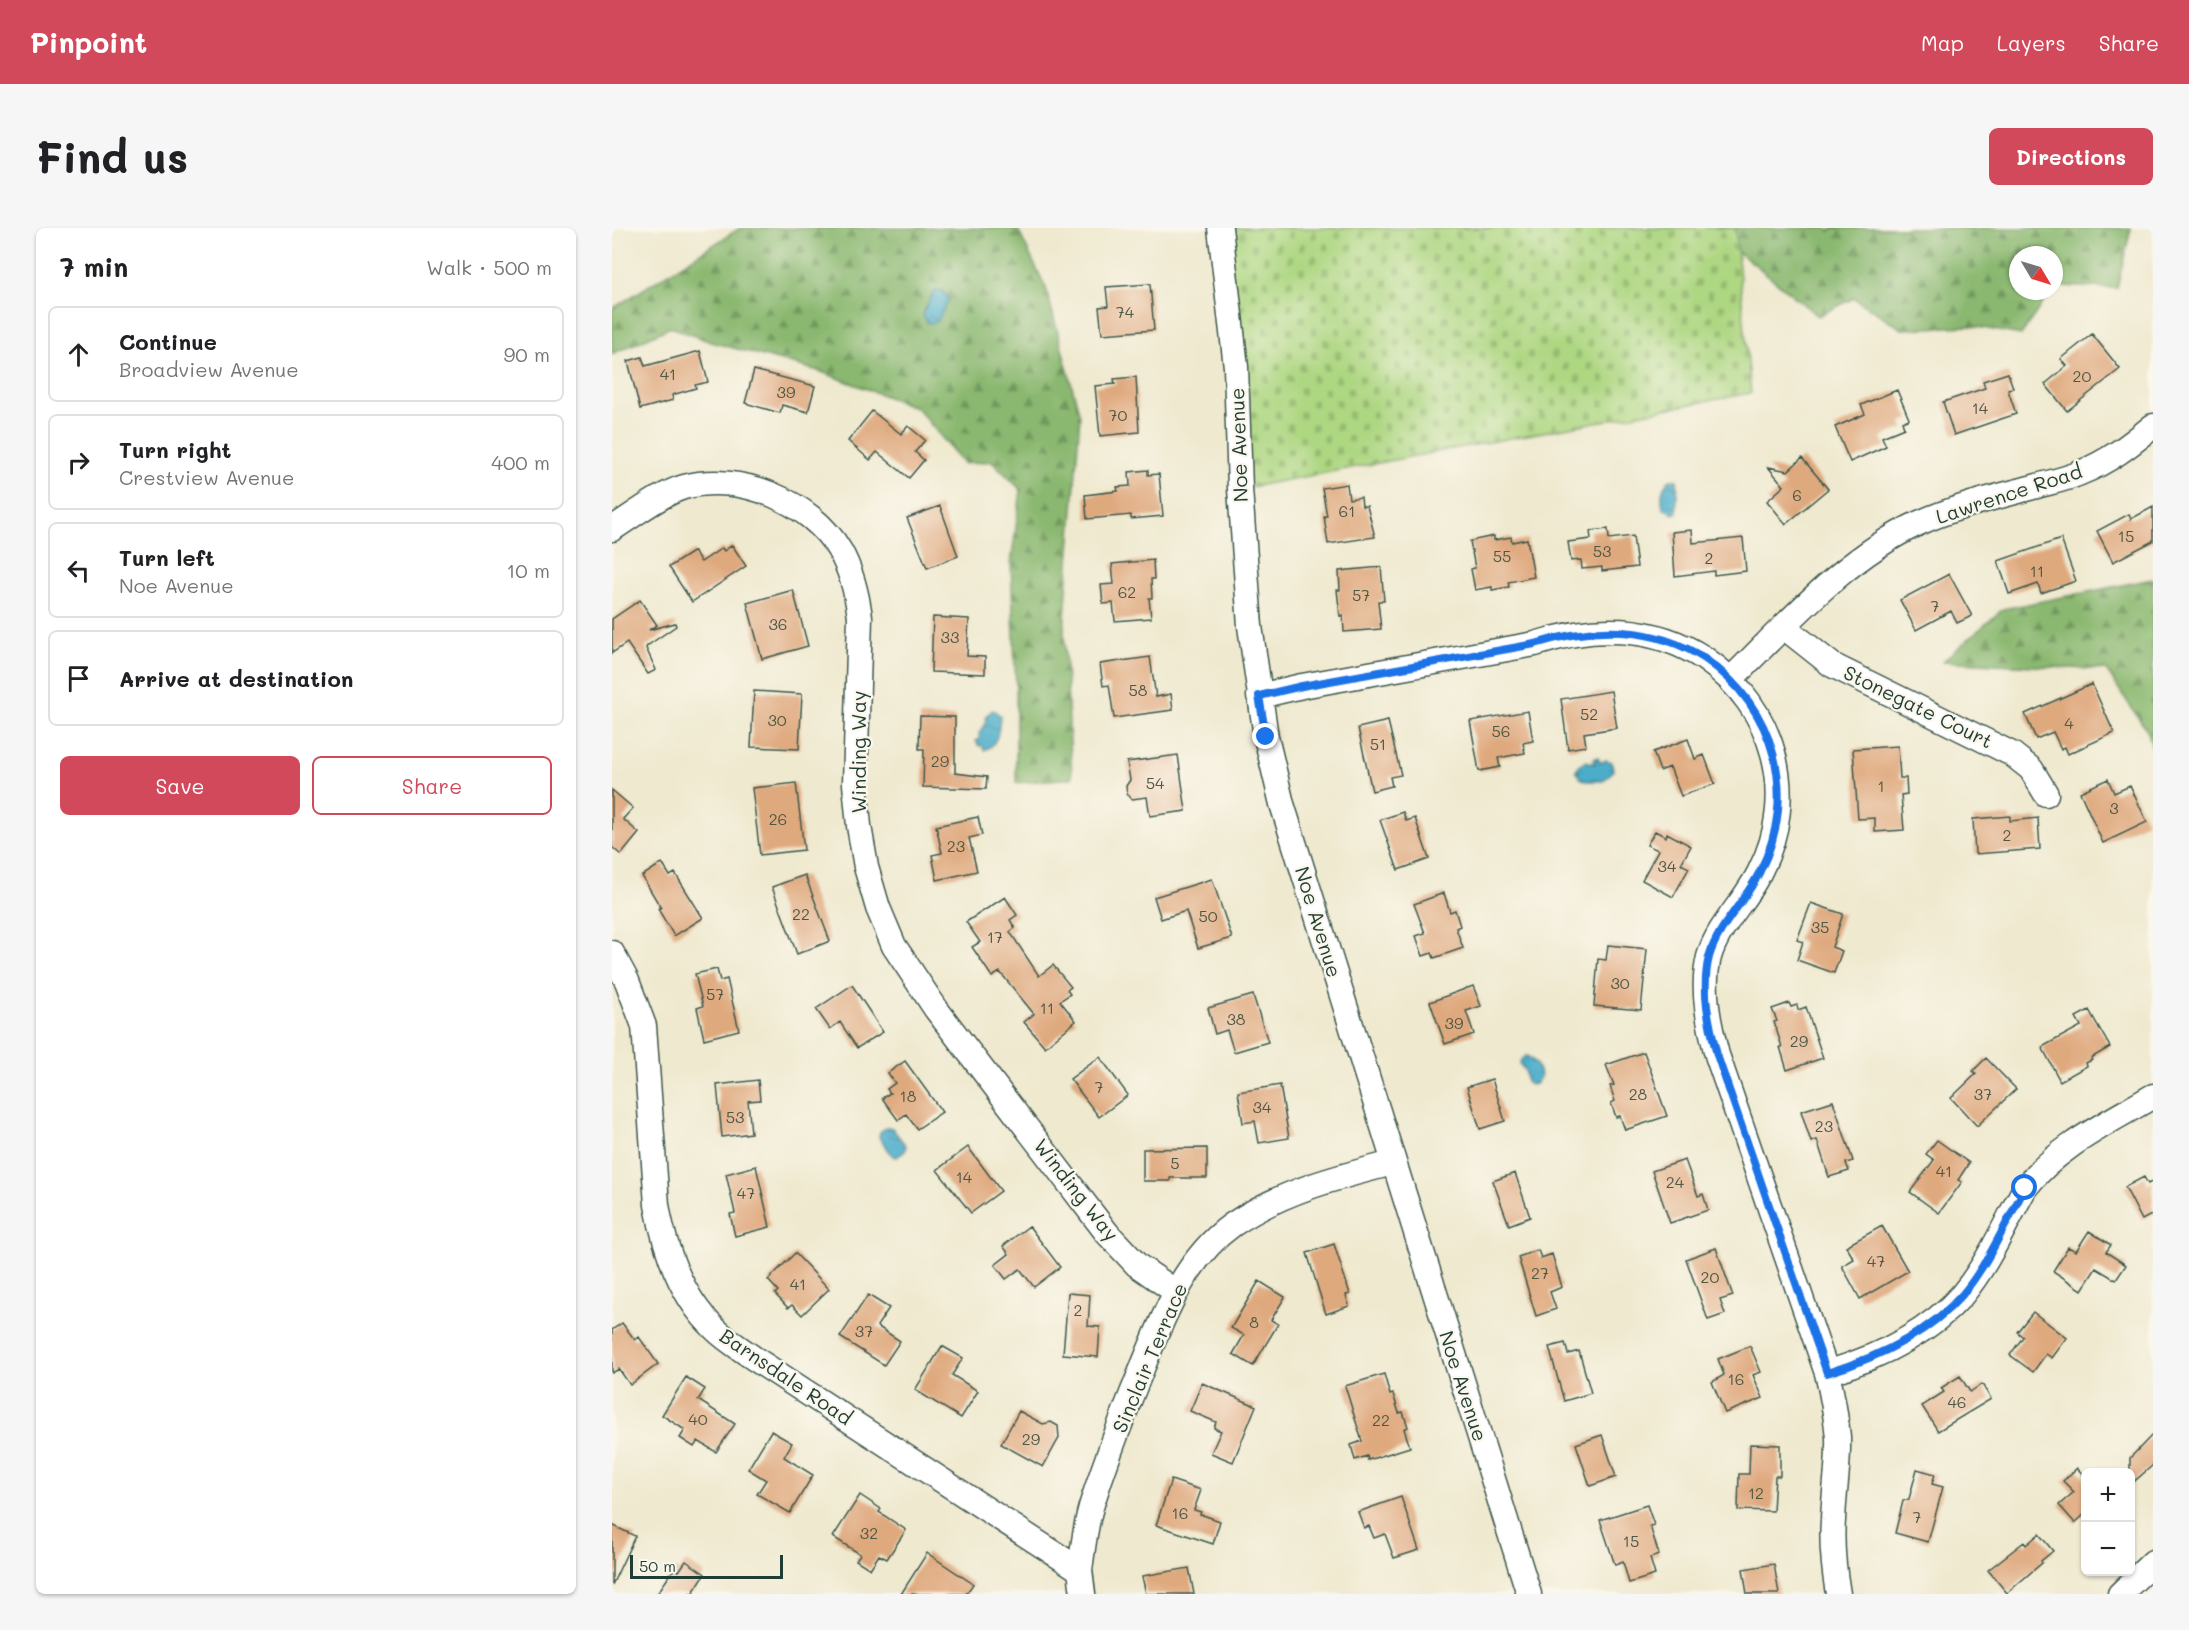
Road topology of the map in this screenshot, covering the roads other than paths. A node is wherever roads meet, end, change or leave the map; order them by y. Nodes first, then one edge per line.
1 (1220, 228) edge
2 (2153, 426) edge
3 (612, 529) edge
4 (1784, 627) junction
5 (1731, 679) junction
6 (1259, 696) junction
7 (2046, 794) dead end
8 (612, 953) edge
9 (2153, 1096) edge
10 (1393, 1163) junction
11 (1176, 1292) junction
12 (1827, 1373) junction
13 (2152, 1565) edge
14 (1080, 1570) junction
15 (1083, 1594) edge
16 (1529, 1594) edge
17 (1838, 1594) edge
18 (2120, 1594) edge

1 - 6 street, Noe Avenue
2 - 4 street, Lawrence Road
3 - 11 street, Winding Way
4 - 5 street, Lawrence Road
4 - 7 street, Stonegate Court
5 - 6 street
5 - 12 street
6 - 10 street, Noe Avenue
8 - 14 street, Barnsdale Road
9 - 12 street
10 - 11 street, Sinclair Terrace
10 - 16 street, Noe Avenue
11 - 14 street, Sinclair Terrace
12 - 17 street
13 - 18 street
14 - 15 street

